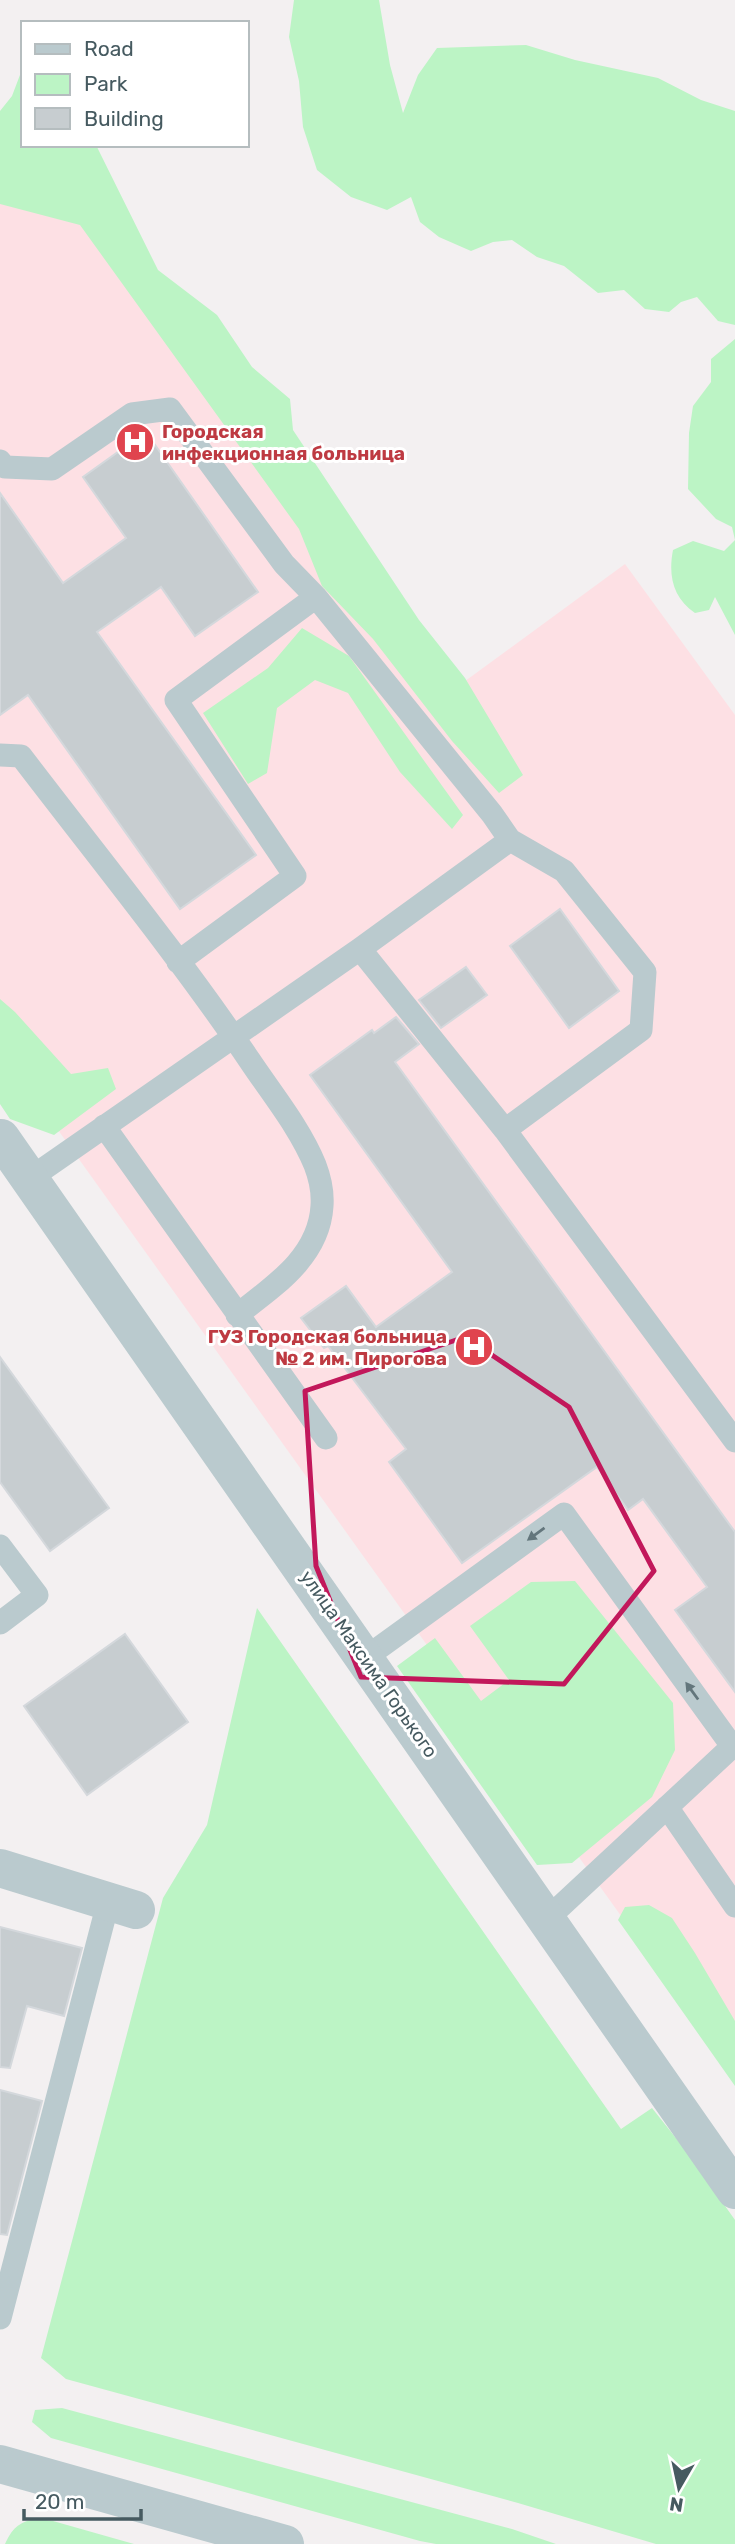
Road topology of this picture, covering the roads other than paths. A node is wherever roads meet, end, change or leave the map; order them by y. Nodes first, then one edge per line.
1 (0, 461) edge
2 (316, 597) junction
3 (0, 755) edge
4 (510, 840) junction
5 (360, 949) junction
6 (178, 962) junction
7 (233, 1036) junction
8 (104, 1126) junction
9 (505, 1130) junction
10 (1, 1137) edge
11 (30, 1179) junction
12 (237, 1315) junction
13 (326, 1438) dead end
14 (735, 1441) edge
15 (0, 1546) edge
16 (0, 1623) edge
17 (365, 1658) junction
18 (734, 1745) edge
19 (667, 1807) junction
20 (0, 1868) edge
21 (122, 1906) joint
22 (735, 1906) edge
23 (547, 1919) junction
24 (735, 2190) edge
25 (0, 2318) edge
26 (0, 2464) edge
27 (285, 2544) edge

1 - 2 lane
2 - 4 lane
2 - 6 lane
3 - 6 lane
4 - 5 lane
4 - 9 lane
5 - 7 lane
5 - 9 lane
6 - 7 lane
7 - 8 lane
7 - 12 lane
8 - 11 lane
8 - 12 lane
9 - 14 lane
10 - 11 street, улица Максима Горького
11 - 17 street, улица Максима Горького
12 - 13 lane
15 - 16 lane
18 -> 17 lane
17 - 23 street, улица Максима Горького
18 - 19 lane
19 - 22 lane
19 - 23 lane
20 - 21 street
21 - 25 lane
23 - 24 street, улица Максима Горького
26 - 27 street

